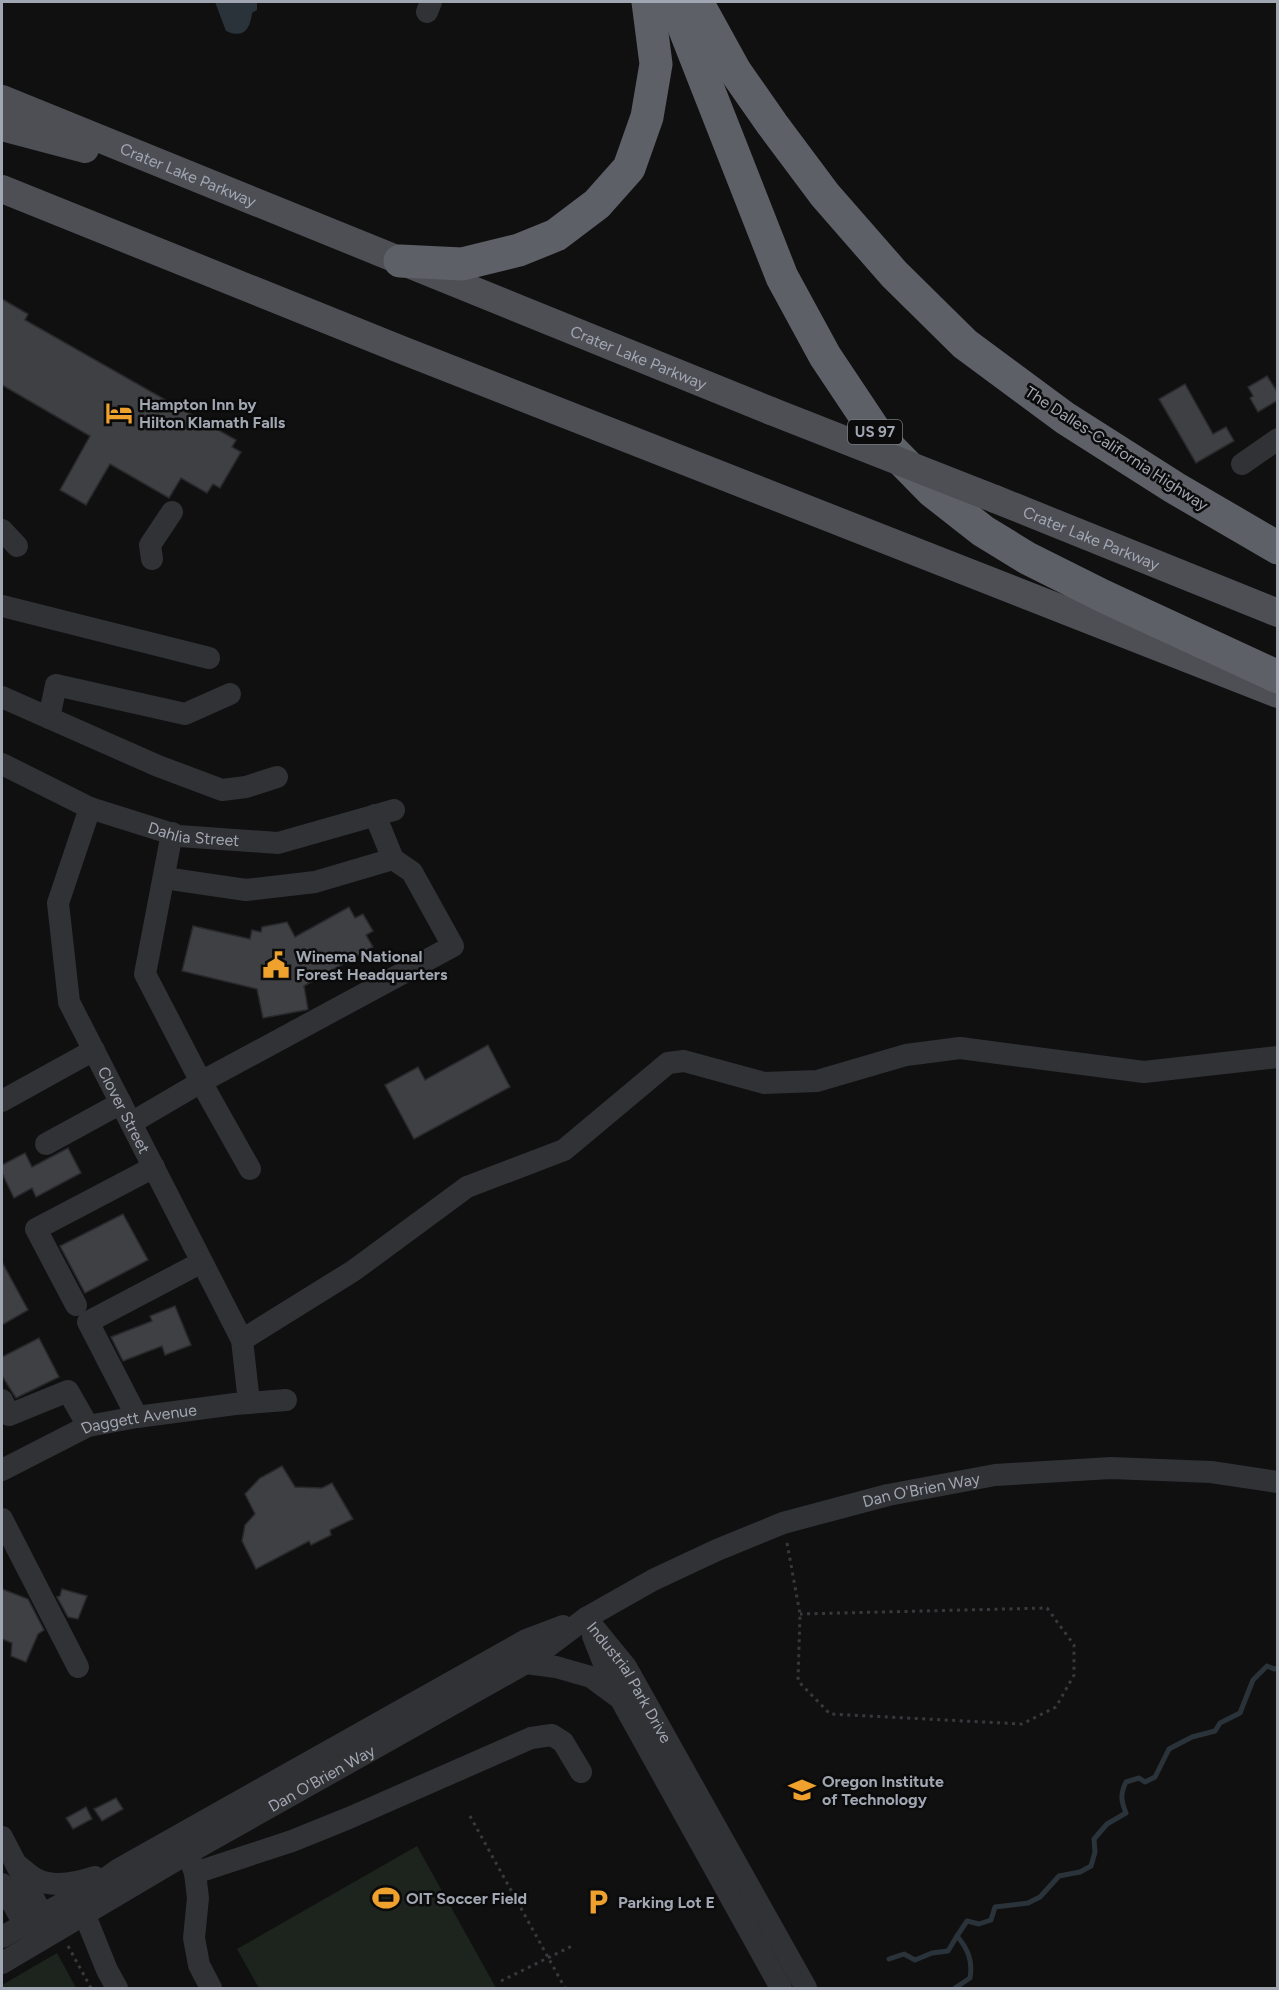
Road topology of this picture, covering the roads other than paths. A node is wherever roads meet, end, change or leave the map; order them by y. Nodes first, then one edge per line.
1 (648, 2) edge
2 (674, 2) edge
3 (697, 2) edge
4 (2, 99) edge
5 (2, 127) edge
6 (140, 155) junction
7 (2, 189) edge
8 (400, 261) junction
9 (1278, 439) edge
10 (1242, 464) dead end
11 (172, 512) dead end
12 (2, 530) edge
13 (17, 546) dead end
14 (1278, 548) edge
15 (152, 559) dead end
16 (2, 606) edge
17 (1278, 613) edge
18 (209, 658) dead end
19 (1278, 677) edge
20 (230, 694) dead end
21 (1278, 694) edge
22 (2, 697) edge
23 (49, 718) junction
24 (2, 764) edge
25 (277, 777) dead end
26 (90, 808) junction
27 (172, 833) junction
28 (393, 859) junction
29 (164, 878) junction
30 (94, 1050) junction
31 (1278, 1057) edge
32 (201, 1082) junction
33 (2, 1101) edge
34 (126, 1113) junction
35 (46, 1144) dead end
36 (153, 1167) junction
37 (250, 1169) dead end
38 (202, 1262) junction
39 (76, 1305) dead end
40 (242, 1340) junction
41 (2, 1400) edge
42 (286, 1400) dead end
43 (249, 1402) junction
44 (138, 1417) junction
45 (88, 1426) junction
46 (2, 1470) edge
47 (1278, 1482) edge
48 (2, 1519) edge
49 (586, 1618) junction
50 (526, 1663) junction
51 (78, 1667) dead end
52 (620, 1698) junction
53 (580, 1772) dead end
54 (2, 1837) edge
55 (187, 1854) junction
56 (16, 1864) junction
57 (119, 1869) junction
58 (2, 1884) edge
59 (84, 1913) junction
60 (43, 1928) junction
61 (2, 1937) edge
62 (2, 1963) edge
63 (117, 1989) edge
64 (211, 1989) edge
65 (780, 1989) edge
66 (806, 1989) edge

1 - 8 highway
2 - 19 highway, US 97
3 - 14 highway, The Dalles-California Highway
4 - 6 main road, Crater Lake Parkway
5 - 6 main road
6 - 8 main road, Crater Lake Parkway
7 - 21 main road
8 - 17 main road, Crater Lake Parkway, bridge
9 - 10 street
11 - 15 street
12 - 13 street
16 - 18 street
20 - 23 street
22 - 23 street
23 - 25 street
24 - 26 street, Dahlia Street
26 - 27 street, Dahlia Street
26 - 30 street, Clover Street
27 - 28 street, Dahlia Street
27 - 29 street
28 - 29 street
28 - 32 street
29 - 32 street
30 - 33 street
30 - 34 street, Clover Street
31 - 40 street
32 - 34 street
32 - 37 street
34 - 35 street
34 - 36 street, Clover Street
36 - 38 street, Clover Street
36 - 39 street
38 - 40 street, Clover Street
38 - 44 street
40 - 43 street, Clover Street
41 - 45 street
42 - 43 street, Daggett Avenue
43 - 44 street, Daggett Avenue
44 - 45 street, Daggett Avenue
45 - 46 street, Daggett Avenue
47 - 49 street, Dan O'Brien Way
48 - 51 street
49 - 50 street, Dan O'Brien Way
49 - 52 street, Industrial Park Drive
49 - 55 street, Dan O'Brien Way
49 - 66 street, Industrial Park Drive
50 - 52 street
50 - 55 street, Dan O'Brien Way
52 - 65 street, Industrial Park Drive
53 - 55 street
54 - 56 street
55 - 57 street, Dan O'Brien Way
55 - 59 street, Dan O'Brien Way
55 - 64 street
56 - 57 street
56 - 60 street
57 - 60 street, Dan O'Brien Way
58 - 60 street
59 - 60 street, Dan O'Brien Way
59 - 63 street
60 - 61 street
60 - 62 street

